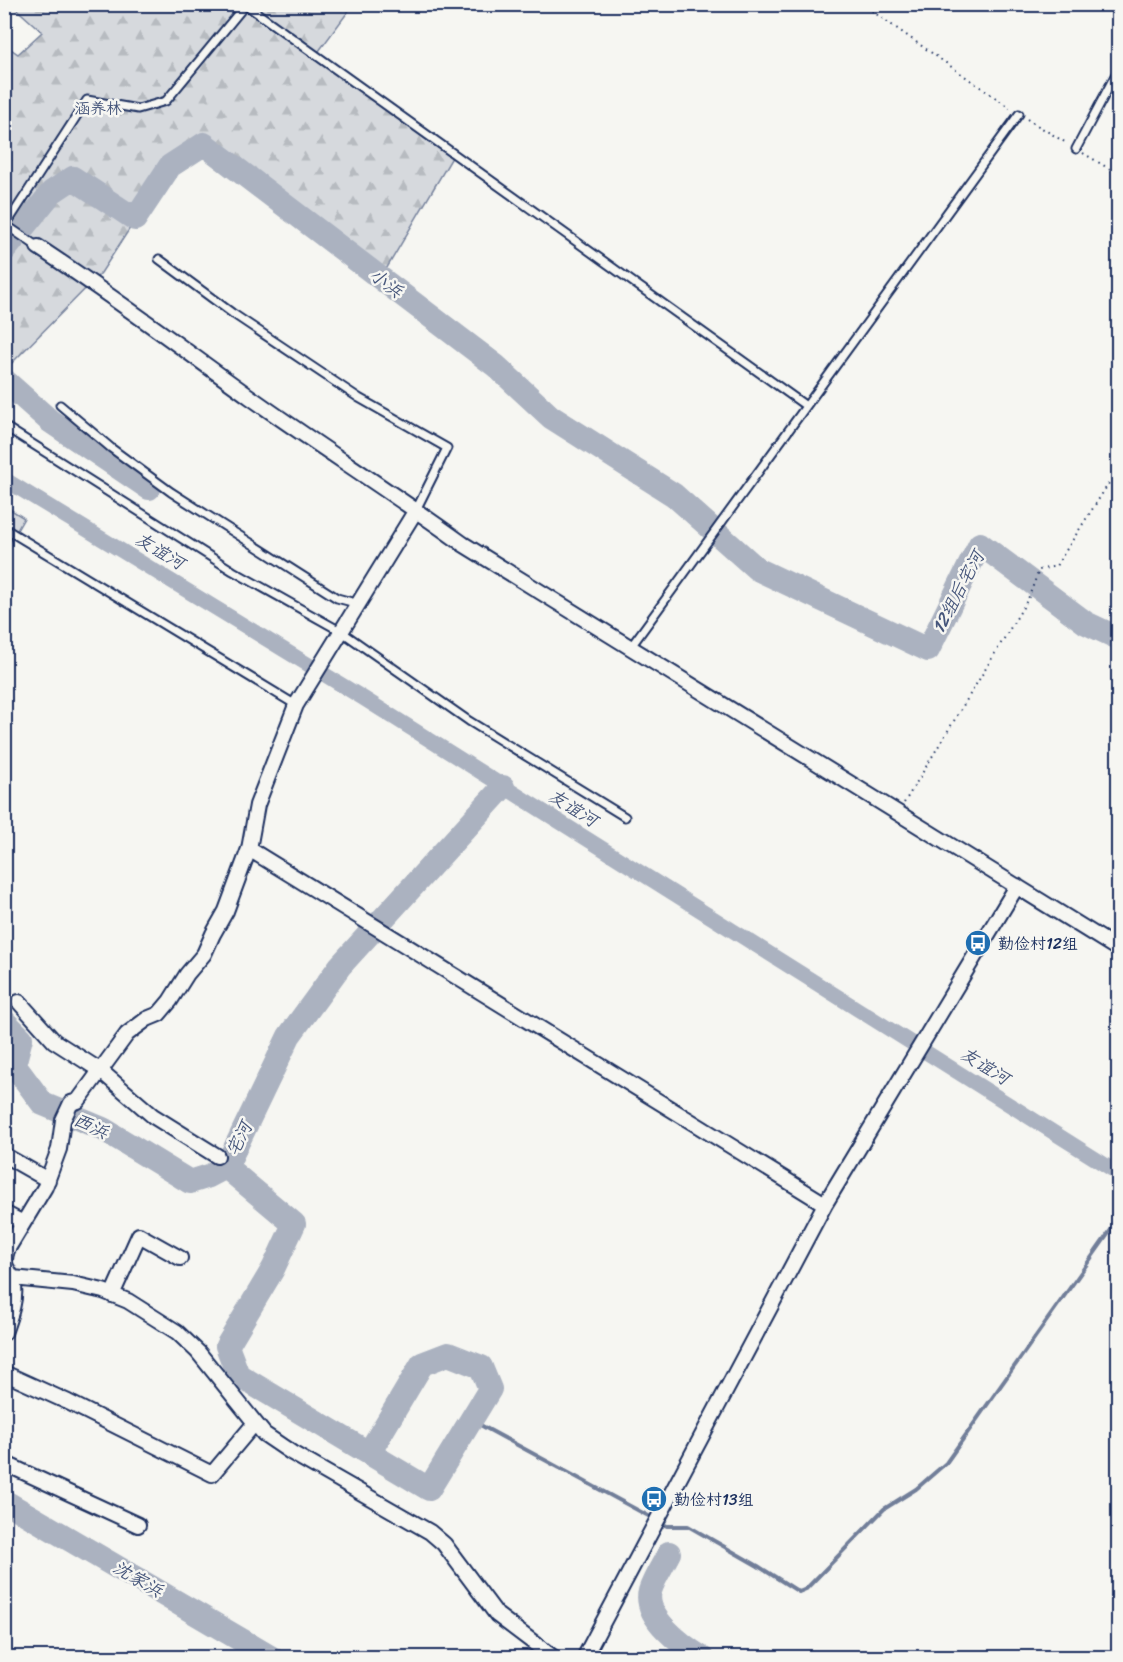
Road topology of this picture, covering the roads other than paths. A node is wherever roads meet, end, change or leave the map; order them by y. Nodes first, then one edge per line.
1 (246, 5) edge
2 (1119, 70) edge
3 (1019, 114) road end
4 (1076, 149) road end
5 (38, 247) joint
6 (159, 259) dead end
7 (60, 405) dead end
8 (806, 406) junction
9 (4, 426) edge
10 (416, 510) junction
11 (4, 528) edge
12 (359, 604) junction
13 (338, 637) junction
14 (630, 648) junction
15 (296, 705) junction
16 (625, 817) dead end
17 (249, 849) junction
18 (1017, 886) junction
19 (1119, 949) edge
20 (19, 1002) dead end
21 (100, 1071) junction
22 (4, 1155) edge
23 (217, 1156) dead end
24 (48, 1180) junction
25 (825, 1204) junction
26 (4, 1213) edge
27 (23, 1223) junction
28 (180, 1258) dead end
29 (13, 1278) junction
30 (112, 1294) junction
31 (4, 1333) edge
32 (4, 1373) edge
33 (254, 1424) junction
34 (4, 1463) edge
35 (138, 1525) dead end
36 (554, 1658) edge
37 (584, 1658) edge

1 - 5 lane
1 - 8 lane
2 - 4 lane
3 - 8 lane
5 - 10 street
6 - 10 lane
7 - 12 lane
8 - 14 lane
9 - 13 lane
10 - 12 street
10 - 14 street
11 - 15 lane
12 - 13 street
13 - 15 street
13 - 16 lane
14 - 18 street
15 - 17 street
17 - 21 street
17 - 25 street
18 - 19 street
18 - 25 street
20 - 21 street
21 - 23 street
21 - 24 street
22 - 24 street
24 - 27 street
25 - 37 street
26 - 27 street
27 - 29 street
28 - 30 street
29 - 30 street
29 - 31 street
30 - 33 street
32 - 33 street
33 - 36 street
34 - 35 street

